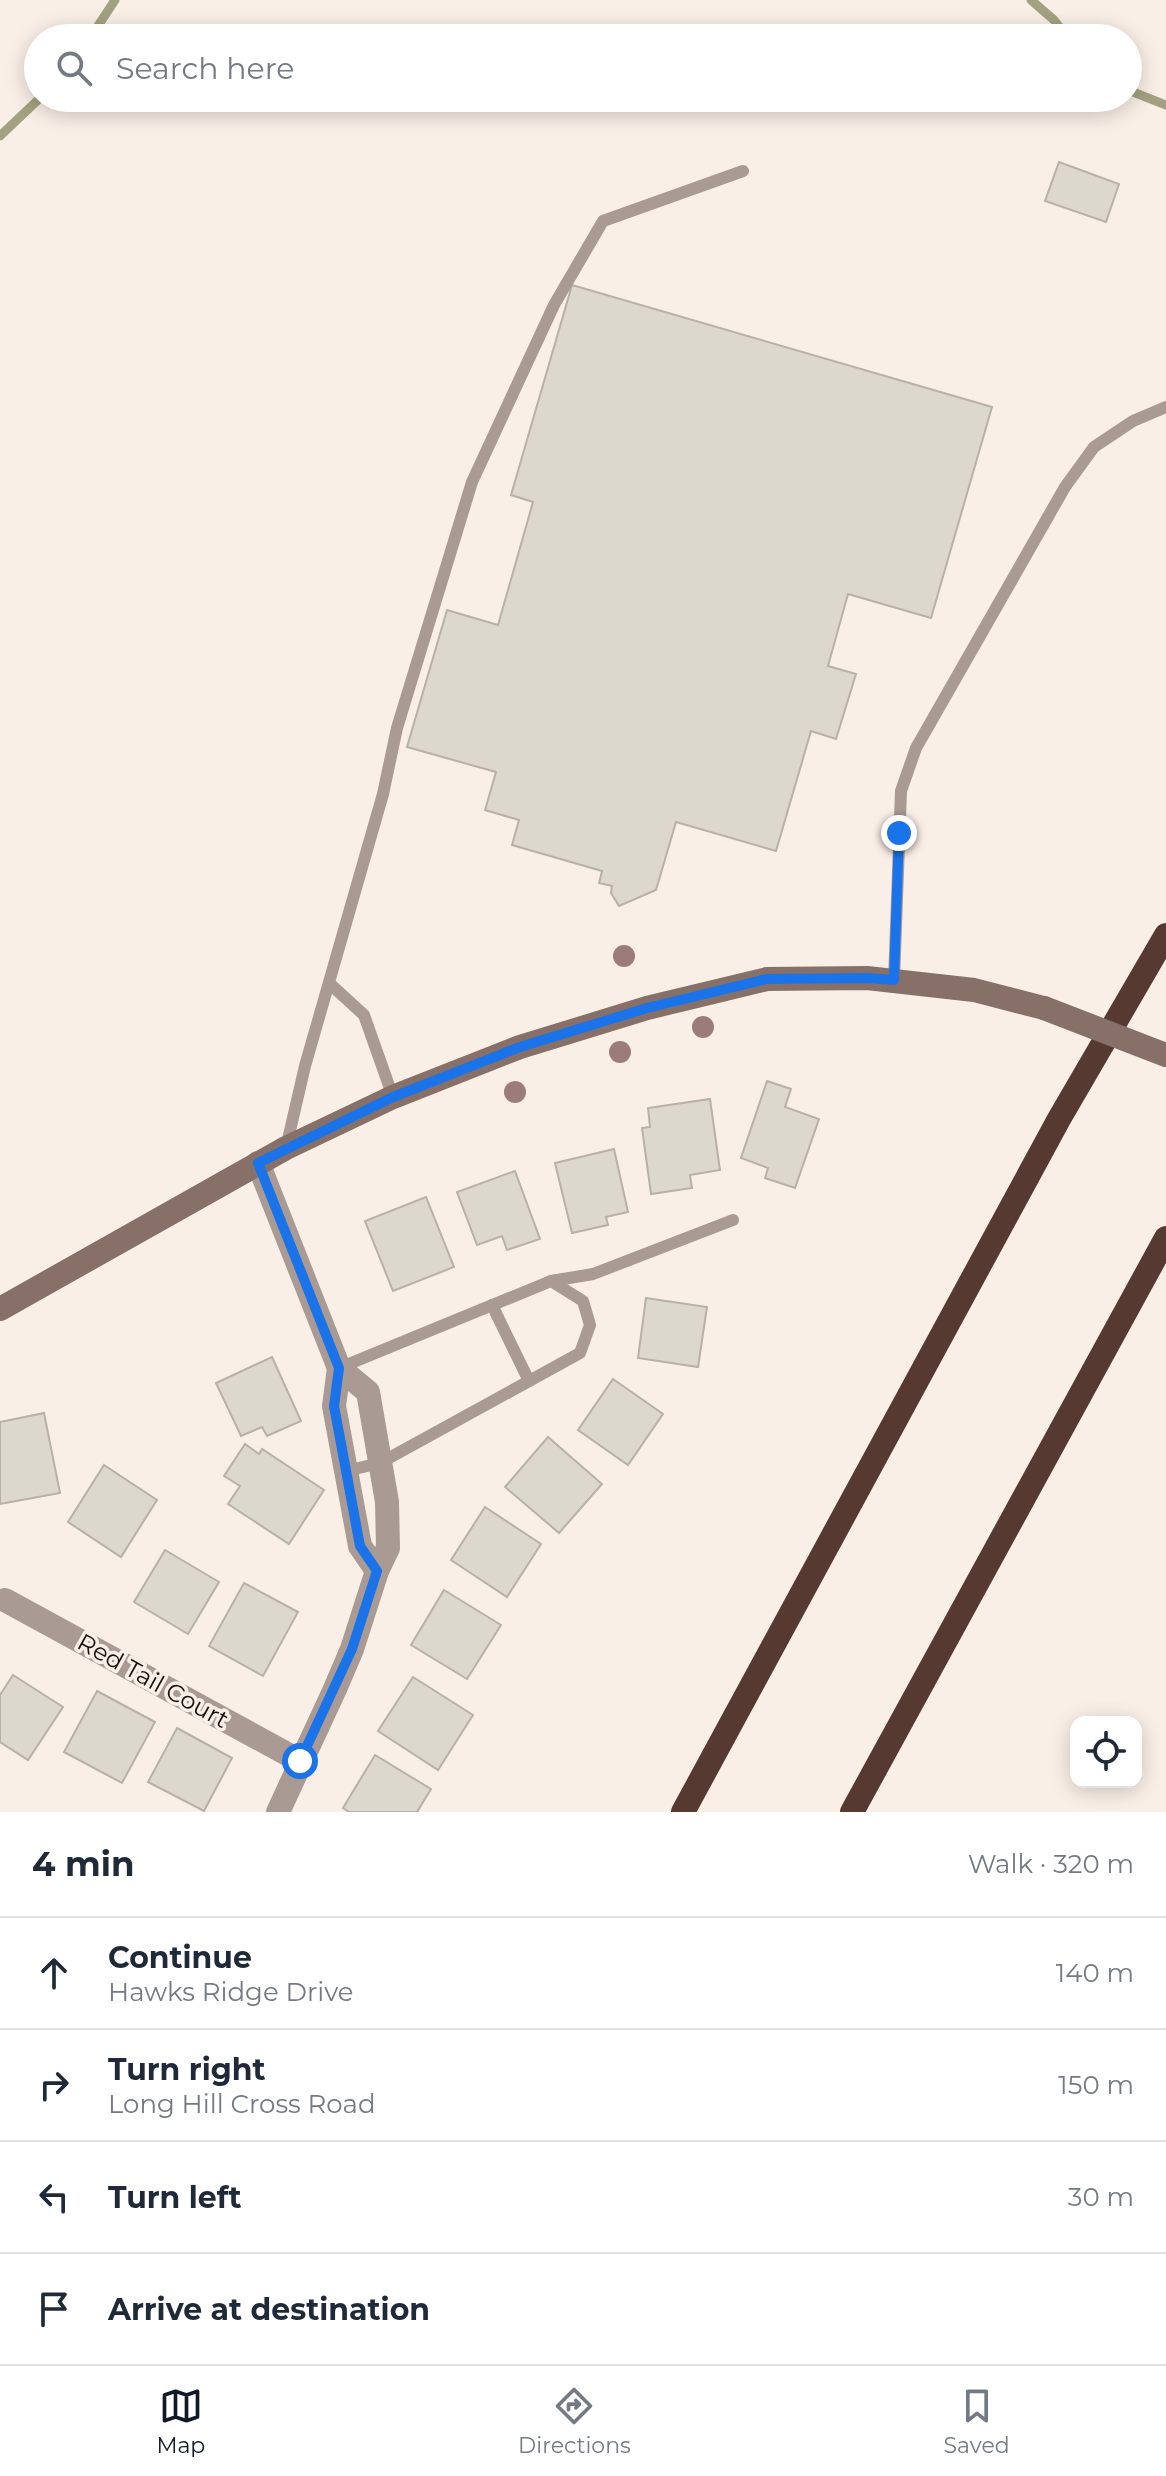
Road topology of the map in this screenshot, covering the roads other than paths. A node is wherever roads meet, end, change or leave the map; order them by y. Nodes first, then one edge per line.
1 (743, 171) dead end
2 (1166, 407) edge
3 (1166, 935) edge
4 (894, 980) junction
5 (329, 983) junction
6 (1166, 1055) edge
7 (393, 1097) junction
8 (286, 1148) junction
9 (258, 1163) junction
10 (733, 1220) dead end
11 (1166, 1238) edge
12 (551, 1281) junction
13 (492, 1305) junction
14 (0, 1309) edge
15 (339, 1368) junction
16 (529, 1381) junction
17 (380, 1463) junction
18 (346, 1471) junction
19 (377, 1571) junction
20 (5, 1600) dead end
21 (300, 1761) junction
22 (278, 1812) edge
23 (683, 1812) edge
24 (852, 1812) edge

1 - 5 lane
2 - 4 lane
3 - 23 highway
4 - 6 street, bridge
4 - 7 street
5 - 7 lane
5 - 8 lane
7 - 8 street
8 - 9 street
9 - 14 street
9 - 15 street
10 - 12 lane
11 - 24 highway
12 - 13 lane
12 - 16 lane
13 - 15 lane
13 - 16 lane
15 - 17 street
15 - 18 street
16 - 17 lane
17 - 18 lane
17 - 19 street
18 - 19 street
19 - 21 street
20 - 21 street, Red Tail Court
21 - 22 street

